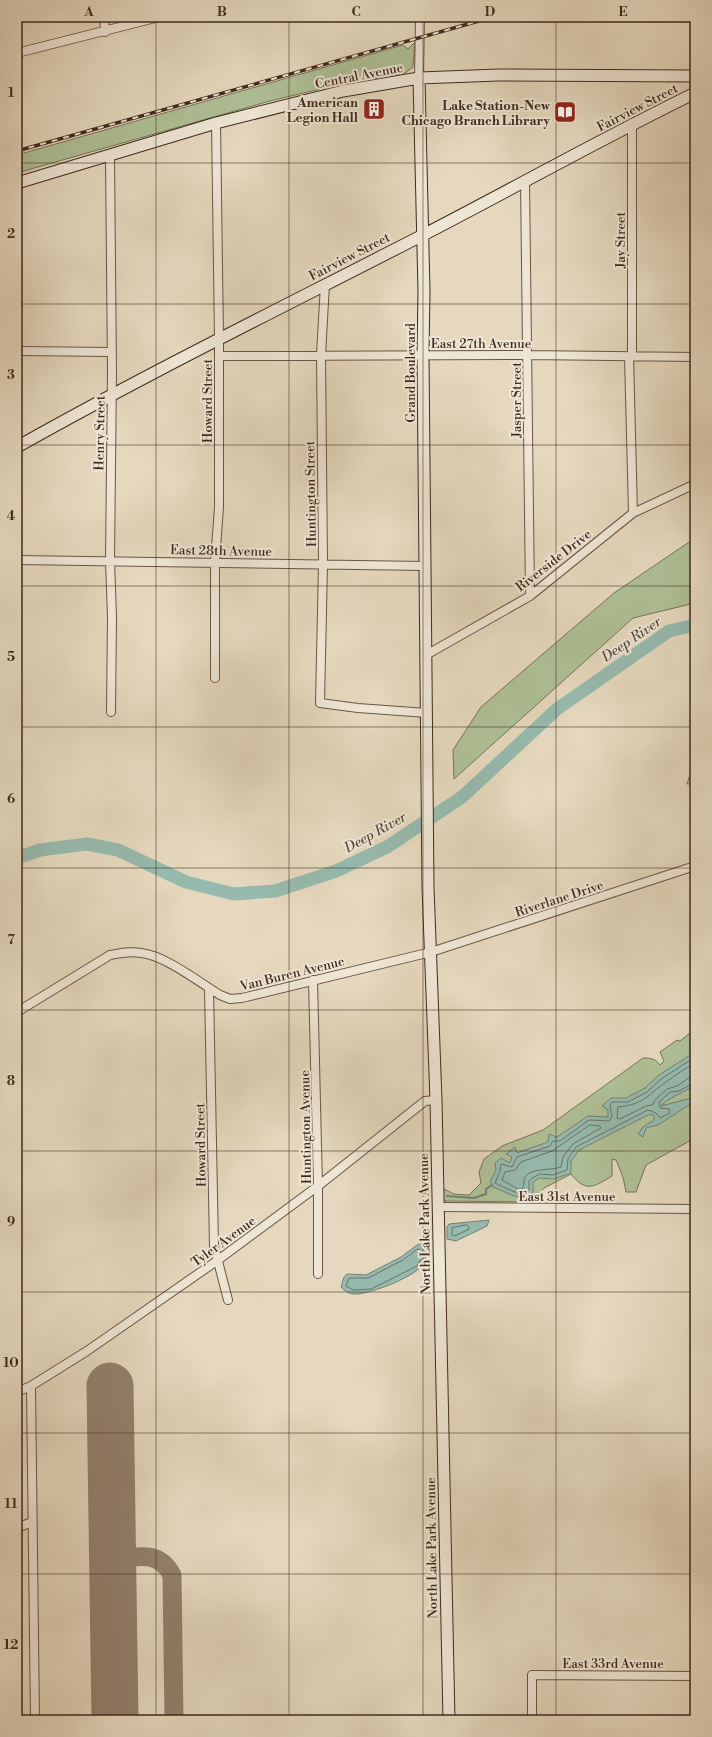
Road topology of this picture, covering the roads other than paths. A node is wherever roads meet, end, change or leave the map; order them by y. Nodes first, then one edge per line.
1 (104, 17) edge
2 (159, 17) edge
3 (420, 17) edge
4 (105, 32) junction
5 (17, 53) edge
6 (695, 76) edge
7 (420, 78) junction
8 (695, 93) edge
9 (216, 123) junction
10 (632, 123) junction
11 (110, 155) junction
12 (526, 180) junction
13 (17, 183) edge
14 (423, 235) junction
15 (325, 284) junction
16 (219, 338) junction
17 (17, 351) edge
18 (112, 352) junction
19 (321, 355) junction
20 (423, 355) junction
21 (528, 355) junction
22 (219, 356) junction
23 (631, 356) junction
24 (695, 357) edge
25 (112, 396) junction
26 (17, 447) edge
27 (695, 484) edge
28 (633, 513) junction
29 (17, 560) edge
30 (110, 561) junction
31 (215, 562) junction
32 (323, 564) junction
33 (425, 566) junction
34 (530, 596) junction
35 (426, 655) junction
36 (215, 678) dead end
37 (111, 712) dead end
38 (427, 713) junction
39 (426, 728) joint
40 (695, 866) edge
41 (431, 952) junction
42 (313, 980) junction
43 (209, 989) junction
44 (17, 1012) edge
45 (436, 1100) junction
46 (318, 1186) junction
47 (439, 1206) junction
48 (695, 1209) edge
49 (218, 1260) junction
50 (318, 1274) dead end
51 (228, 1300) dead end
52 (31, 1386) junction
53 (17, 1392) edge
54 (32, 1522) junction
55 (17, 1528) edge
56 (695, 1676) edge
57 (35, 1720) edge
58 (449, 1720) edge
59 (532, 1720) edge

1 - 4 street
2 - 4 street
3 - 7 street, Grand Boulevard
4 - 5 street
6 - 7 street, Central Avenue
7 - 9 street, Central Avenue
7 - 14 street, Grand Boulevard
8 - 10 street, Fairview Street
9 - 11 street, Central Avenue
9 - 16 street, Howard Street
10 - 12 street, Fairview Street
10 - 23 street, Jay Street
11 - 13 street, Central Avenue
11 - 18 street, Henry Street
12 - 14 street, Fairview Street
12 - 21 street, Jasper Street
14 - 15 street, Fairview Street
14 - 20 street, Grand Boulevard
15 - 16 street, Fairview Street
15 - 19 street, Huntington Street
16 - 22 street, Howard Street
16 - 25 street, Fairview Street
17 - 18 street
18 - 25 street, Henry Street
19 - 20 street, East 27th Avenue
19 - 22 street, East 27th Avenue
19 - 32 street, Huntington Street
20 - 21 street, East 27th Avenue
20 - 33 street, Grand Boulevard
21 - 23 street, East 27th Avenue
21 - 34 street, Jasper Street
22 - 31 street, Howard Street
23 - 24 street, East 27th Avenue
23 - 28 street, Jay Street
25 - 26 street, Fairview Street
25 - 30 street, Henry Street
27 - 28 street, Riverside Drive
28 - 34 street, Riverside Drive
29 - 30 street, East 28th Avenue
30 - 31 street, East 28th Avenue
30 - 37 street, Henry Street
31 - 32 street, East 28th Avenue
31 - 36 street, Howard Street
32 - 33 street, East 28th Avenue
32 - 38 street, Huntington Street
33 - 35 street, Grand Boulevard
34 - 35 street, Riverside Drive
35 - 38 street, Grand Boulevard
38 - 39 street, Grand Boulevard
39 - 41 street, North Lake Park Avenue
40 - 41 street, Riverlane Drive
41 - 42 street, Van Buren Avenue
41 - 45 street, North Lake Park Avenue
42 - 43 street, Van Buren Avenue
42 - 46 street, Huntington Avenue
43 - 44 street, Van Buren Avenue
43 - 49 street, Howard Street
45 - 46 street, Tyler Avenue
45 - 47 street, North Lake Park Avenue
46 - 49 street, Tyler Avenue
46 - 50 street, Huntington Avenue
47 - 48 street, East 31st Avenue
47 - 58 street, North Lake Park Avenue
49 - 51 street, Howard Street
49 - 52 street, Tyler Avenue
52 - 53 street, Tyler Avenue
52 - 54 street
54 - 55 street
54 - 57 street
56 - 59 street, East 33rd Avenue

